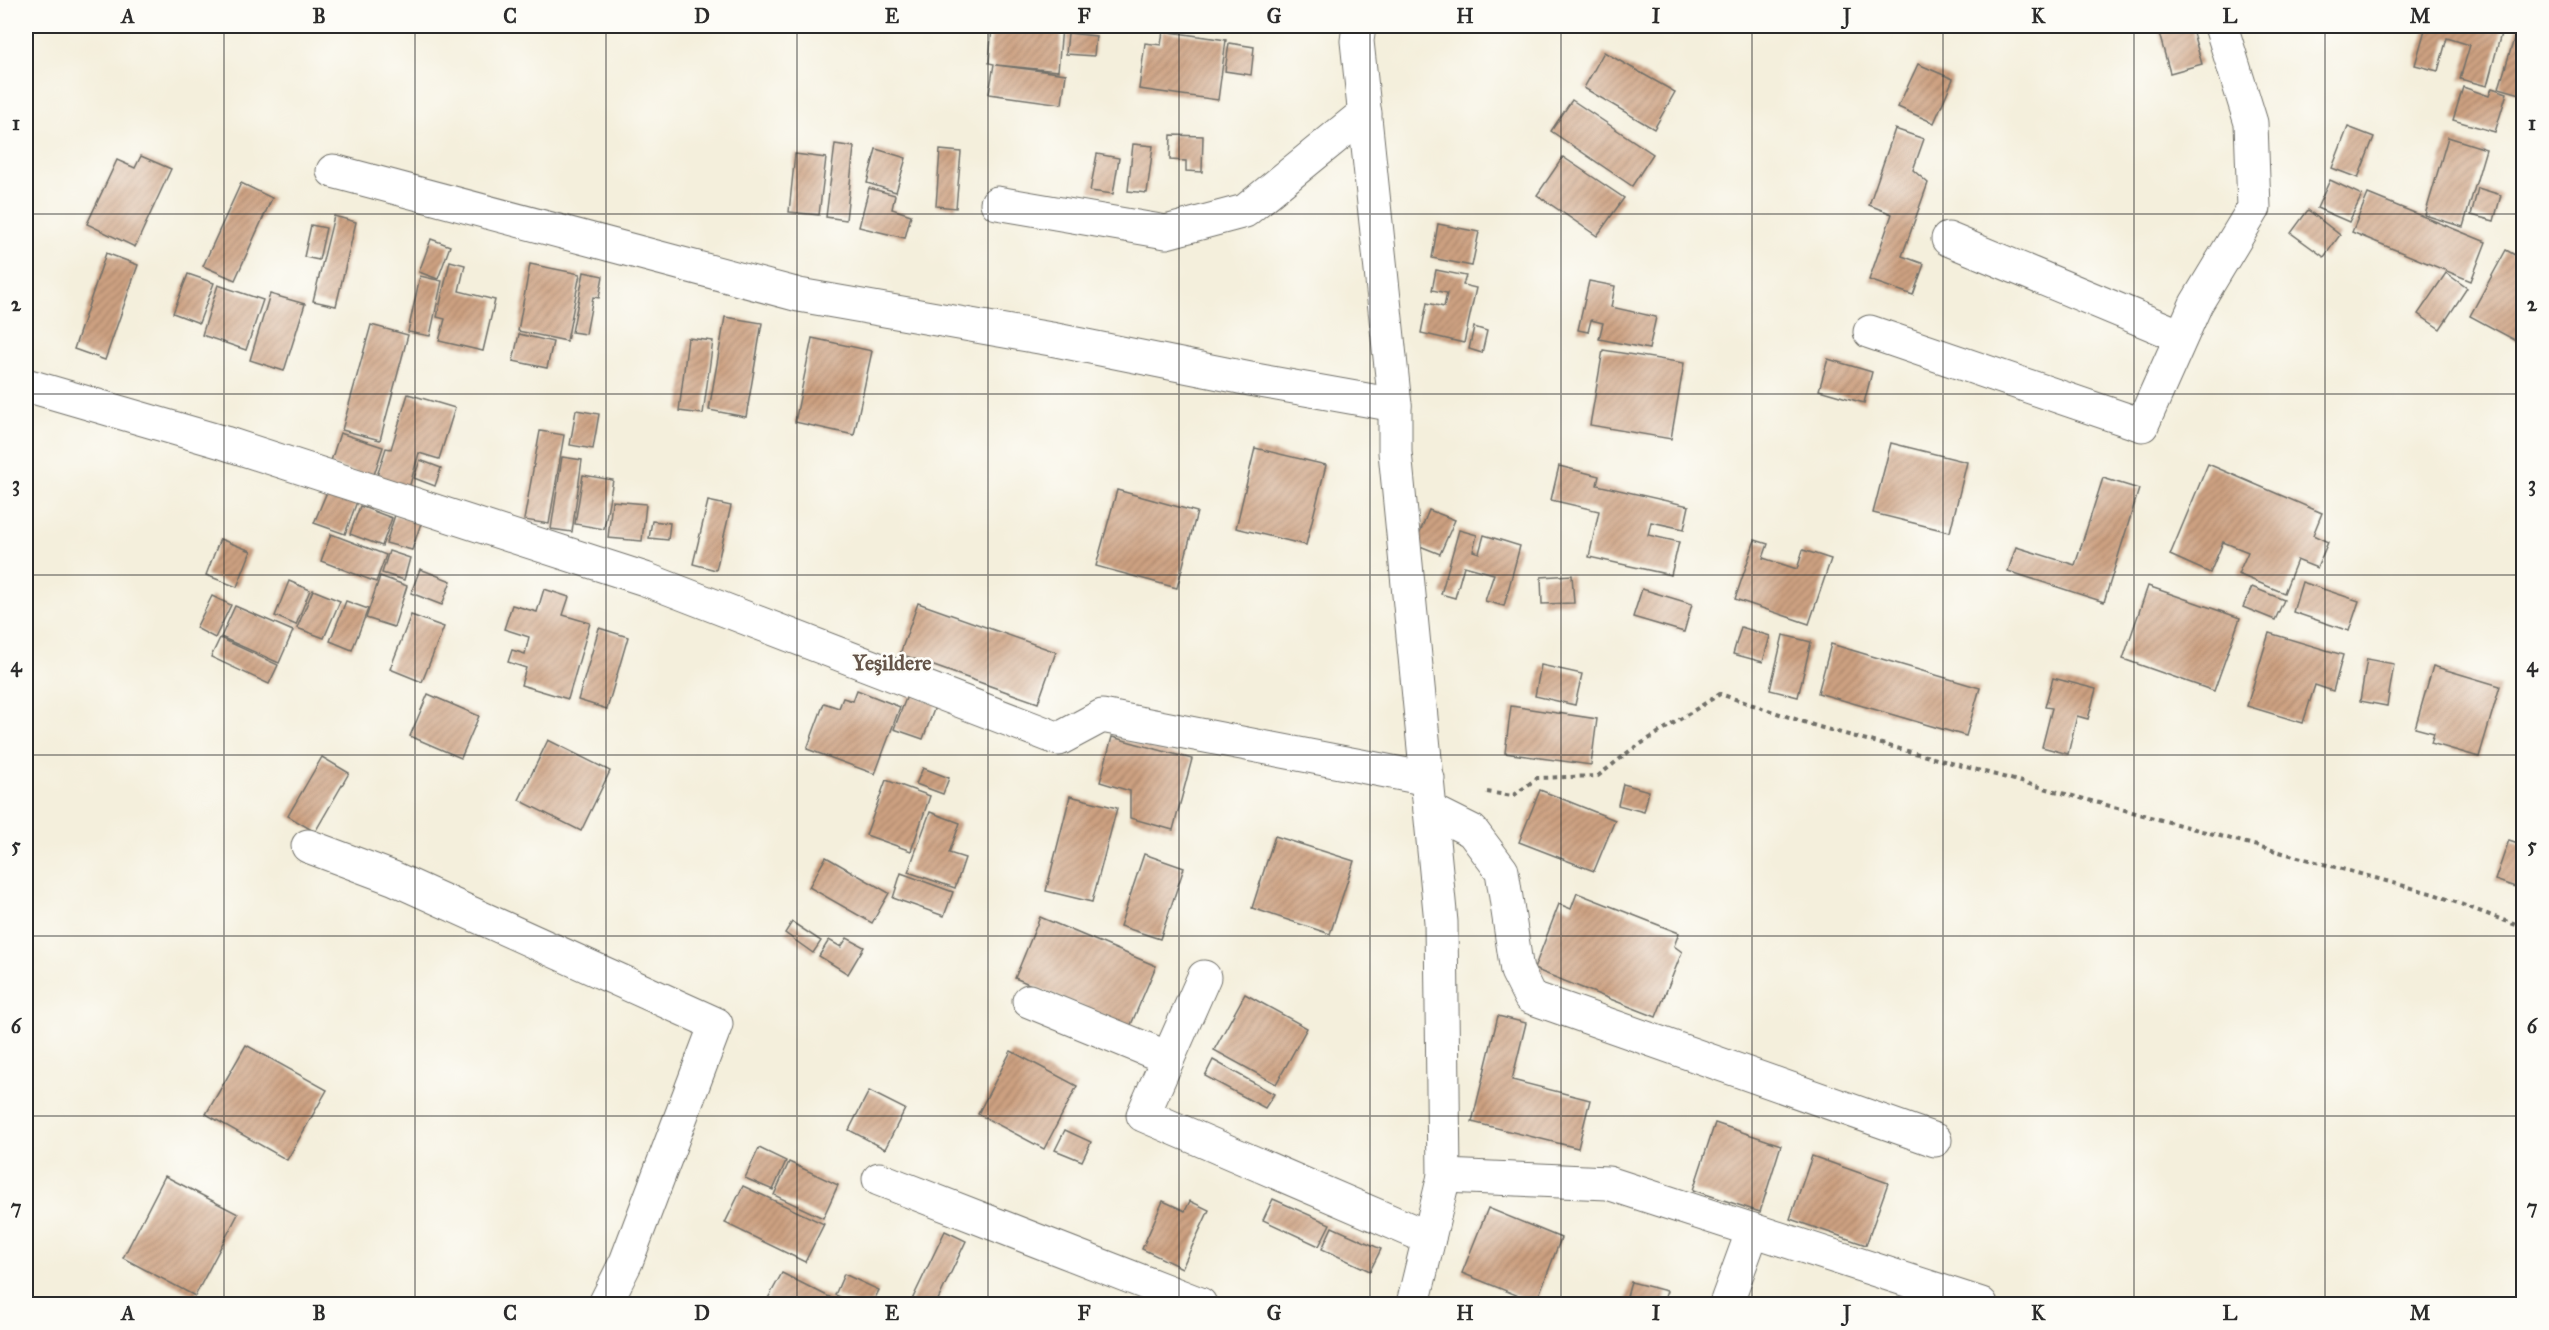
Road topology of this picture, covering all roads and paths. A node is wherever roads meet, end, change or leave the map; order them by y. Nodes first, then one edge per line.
1 (1359, 26) edge
2 (2221, 26) edge
3 (1365, 113) junction
4 (333, 171) dead end
5 (997, 203) dead end
6 (1948, 239) dead end
7 (1870, 332) dead end
8 (2181, 336) junction
9 (26, 385) edge
10 (1395, 405) junction
11 (1429, 795) junction
12 (308, 846) dead end
13 (2523, 928) edge
14 (1204, 977) dead end
15 (1029, 1001) dead end
16 (1168, 1059) junction
17 (1935, 1140) dead end
18 (1444, 1176) junction
19 (879, 1179) dead end
20 (1753, 1230) junction
21 (1429, 1238) junction
22 (605, 1305) edge
23 (1200, 1305) edge
24 (1413, 1305) edge
25 (1726, 1305) edge
26 (1981, 1305) edge

1 - 3 street
2 - 8 street
3 - 5 street
3 - 10 street
4 - 10 street
6 - 8 street
7 - 8 street
9 - 11 street
10 - 11 street
11 - 13 path
11 - 17 street
11 - 18 street
12 - 22 street
14 - 16 street
15 - 16 street
16 - 21 street
18 - 20 street
18 - 21 street
19 - 23 street
20 - 25 street
20 - 26 street
21 - 24 street

